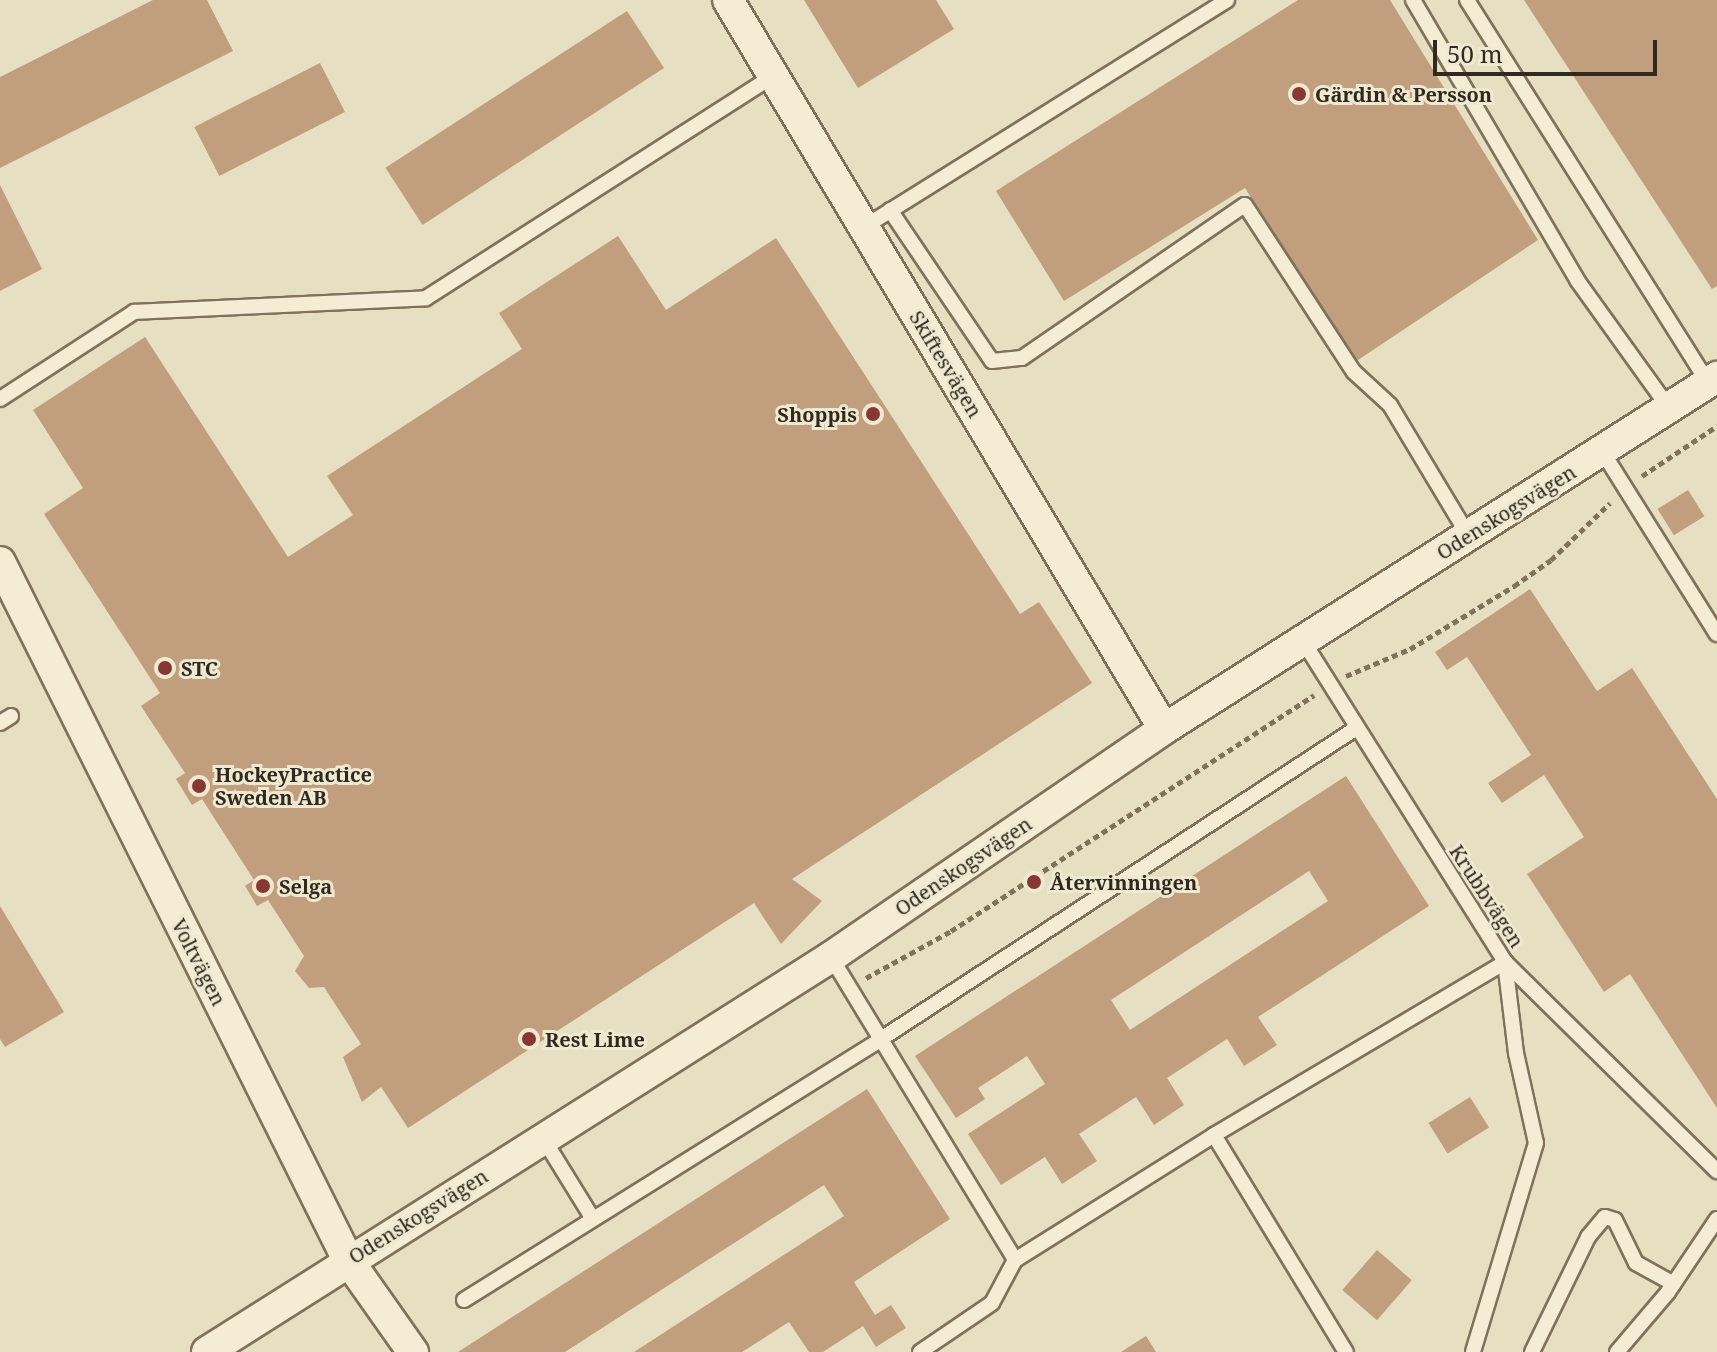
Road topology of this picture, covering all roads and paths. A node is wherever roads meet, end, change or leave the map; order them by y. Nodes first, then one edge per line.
1 (728, 0) edge
2 (1227, 0) edge
3 (1413, 0) edge
4 (1467, 0) edge
5 (773, 76) junction
6 (890, 210) junction
7 (864, 227) junction
8 (1712, 380) edge
9 (0, 399) edge
10 (1669, 408) junction
11 (1717, 426) edge
12 (1602, 451) junction
13 (1626, 487) junction
14 (1468, 535) junction
15 (0, 562) edge
16 (1717, 634) edge
17 (1303, 641) junction
18 (1329, 685) junction
19 (1164, 729) junction
20 (1355, 729) junction
21 (831, 957) junction
22 (1505, 962) junction
23 (850, 987) junction
24 (881, 1039) junction
25 (1214, 1135) junction
26 (543, 1138) junction
27 (1717, 1171) edge
28 (593, 1219) junction
29 (1717, 1219) edge
30 (348, 1260) junction
31 (1015, 1260) junction
32 (1674, 1284) junction
33 (464, 1300) dead end
34 (207, 1352) edge
35 (413, 1352) edge
36 (920, 1352) edge
37 (1346, 1352) edge
38 (1473, 1352) edge
39 (1532, 1352) edge
40 (1617, 1352) edge

1 - 5 street, Skiftesvägen
2 - 6 lane
3 - 10 lane
4 - 8 lane
5 - 7 street, Skiftesvägen
5 - 9 lane
6 - 7 lane
6 - 14 lane
7 - 19 street, Skiftesvägen
8 - 10 street, Odenskogsvägen
10 - 12 street, Odenskogsvägen
11 - 13 path
12 - 13 lane
12 - 14 street, Odenskogsvägen
13 - 16 lane
13 - 18 path
14 - 17 street, Odenskogsvägen
15 - 30 street, Voltvägen
17 - 18 lane, Krubbvägen
17 - 19 street, Odenskogsvägen
18 - 20 lane, Krubbvägen
18 - 23 path
19 - 21 street, Odenskogsvägen
20 - 22 lane, Krubbvägen
20 - 24 lane
21 - 23 lane
21 - 26 street, Odenskogsvägen
22 - 25 lane
22 - 27 lane, Krubbvägen
22 - 38 lane
23 - 24 lane
24 - 28 lane
24 - 31 lane
25 - 31 lane
25 - 37 lane
26 - 28 lane
26 - 30 street, Odenskogsvägen
28 - 33 lane
29 - 32 lane
30 - 34 street, Odenskogsvägen
30 - 35 street, Voltvägen
31 - 36 lane
32 - 39 lane
32 - 40 lane

